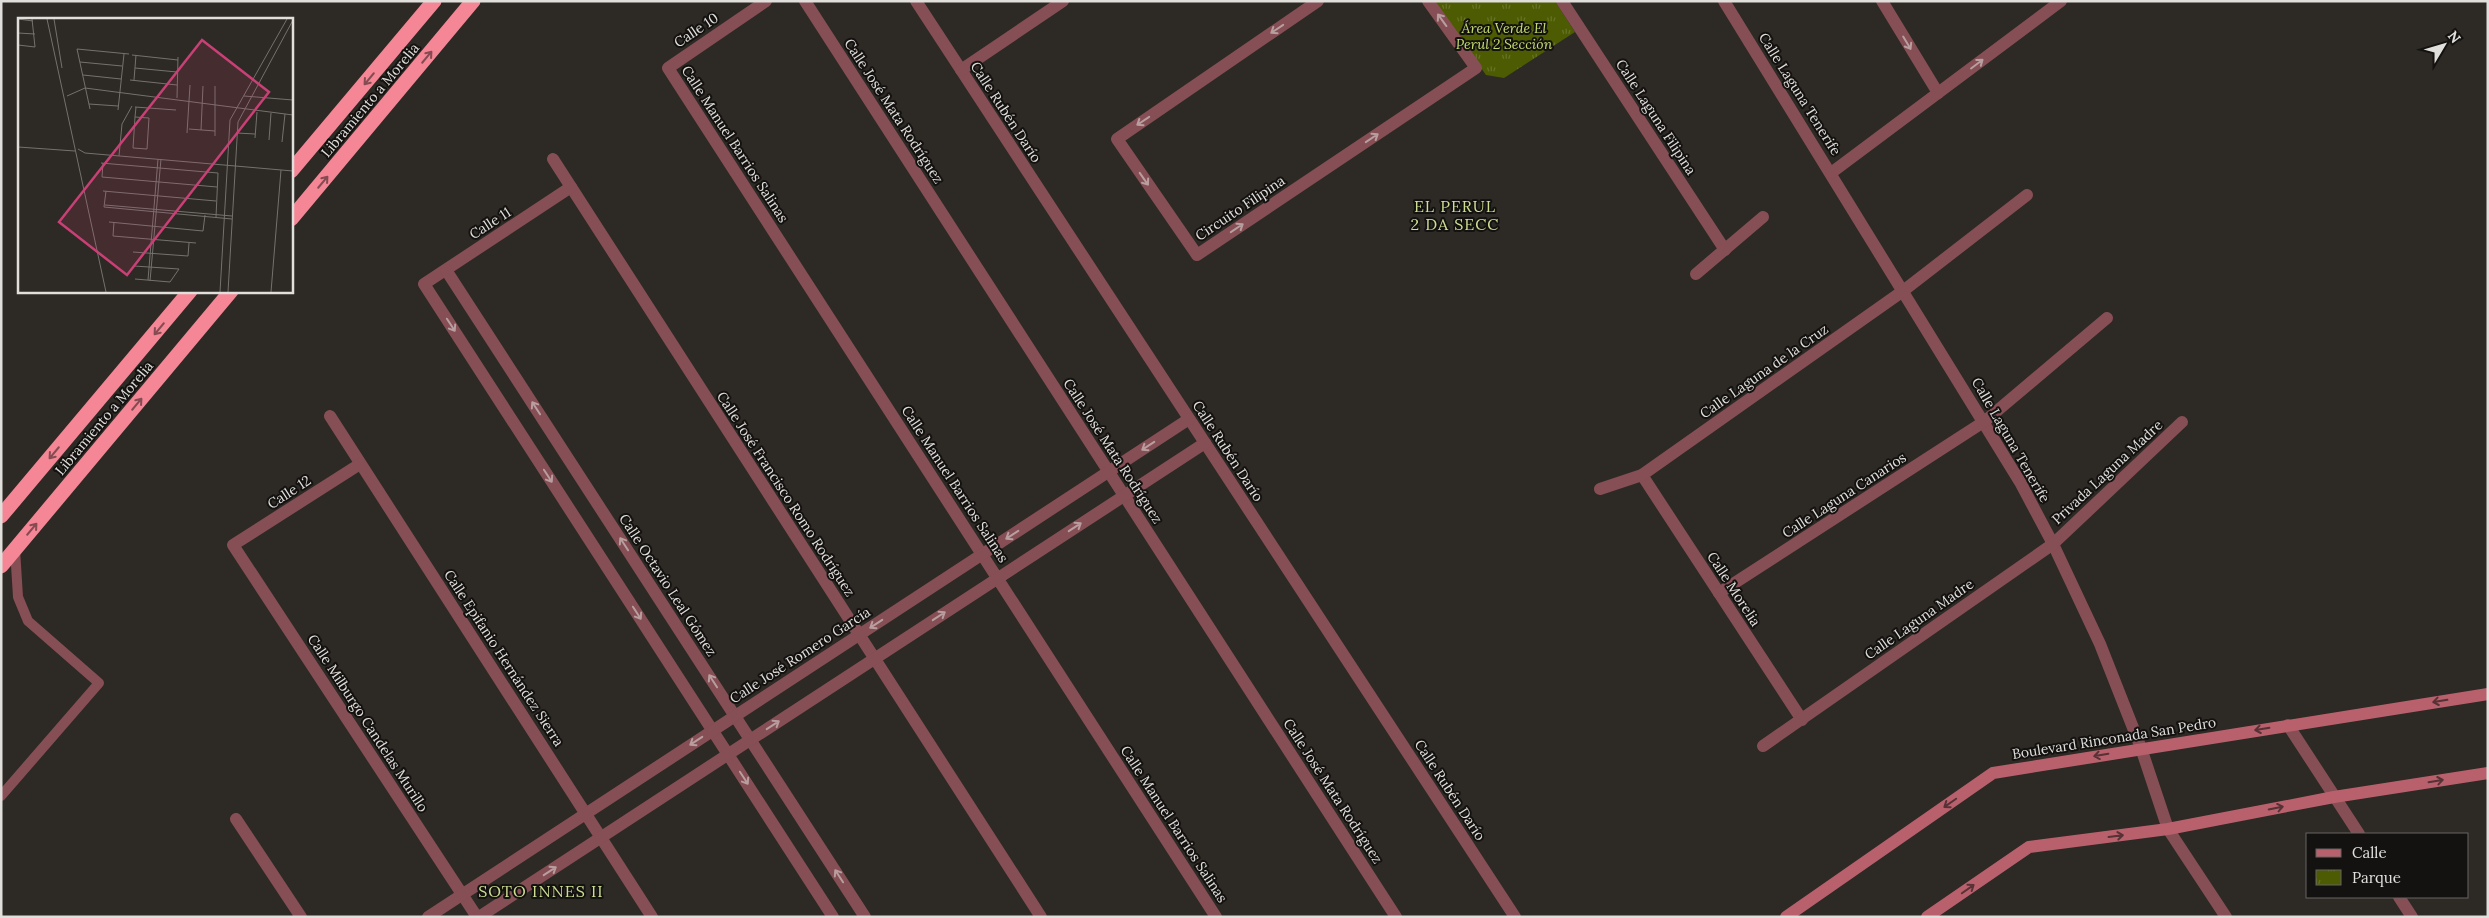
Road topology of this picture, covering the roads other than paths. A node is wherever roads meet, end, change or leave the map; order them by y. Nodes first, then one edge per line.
1 (434, 1) edge
2 (473, 1) edge
3 (766, 1) edge
4 (805, 1) edge
5 (916, 1) edge
6 (1063, 1) edge
7 (1318, 1) edge
8 (1428, 1) edge
9 (1562, 1) edge
10 (1724, 1) edge
11 (1882, 1) edge
12 (2055, 3) edge
13 (668, 68) joint
14 (961, 70) junction
15 (1938, 93) junction
16 (553, 159) dead end
17 (292, 170) edge
18 (1831, 173) junction
19 (571, 188) junction
20 (2027, 196) dead end
21 (1763, 217) dead end
22 (292, 218) edge
23 (1725, 250) junction
24 (446, 270) junction
25 (1696, 274) dead end
26 (1903, 291) junction
27 (189, 292) edge
28 (230, 292) edge
29 (2107, 318) dead end
30 (330, 416) dead end
31 (1189, 419) junction
32 (1985, 422) junction
33 (2182, 422) dead end
34 (1205, 443) junction
35 (360, 464) junction
36 (1108, 472) junction
37 (1642, 475) junction
38 (1600, 489) dead end
39 (1124, 495) junction
40 (1, 516) edge
41 (2053, 544) junction
42 (233, 545) joint
43 (16, 549) junction
44 (982, 554) junction
45 (1, 566) edge
46 (997, 578) junction
47 (1719, 593) junction
48 (859, 635) junction
49 (874, 658) junction
50 (2488, 694) edge
51 (735, 716) junction
52 (1802, 720) junction
53 (2288, 725) junction
54 (712, 730) junction
55 (751, 740) junction
56 (1763, 746) dead end
57 (2141, 748) junction
58 (728, 754) junction
59 (2488, 773) edge
60 (1, 796) edge
61 (2334, 797) junction
62 (586, 813) junction
63 (236, 819) dead end
64 (2168, 829) junction
65 (2358, 833) edge
66 (601, 837) junction
67 (462, 894) junction
68 (2400, 898) edge
69 (1932, 915) edge
70 (301, 917) edge
71 (428, 917) edge
72 (478, 917) edge
73 (652, 917) edge
74 (833, 917) edge
75 (866, 917) edge
76 (1041, 917) edge
77 (1216, 917) edge
78 (1396, 917) edge
79 (1515, 917) edge
80 (1786, 917) edge
81 (2226, 917) edge
82 (2412, 917) edge

1 -> 17 highway, Libramiento a Morelia
22 -> 2 highway, Libramiento a Morelia
3 - 13 street, Calle 10
4 - 36 street, Calle José Mata Rodríguez
5 - 14 street, Calle Rubén Darío
6 - 14 street
7 -> 8 street, Circuito Filipina
9 - 23 street, Calle Laguna Filipina
10 - 18 street, Calle Laguna Tenerife
11 -> 15 street
15 -> 12 street
13 - 44 street, Calle Manuel Barrios Salinas
14 - 31 street, Calle Rubén Darío
15 - 18 street
16 - 19 street, Calle José Francisco Romo Rodríguez
18 - 26 street, Calle Laguna Tenerife
19 - 24 street, Calle 11
19 - 48 street, Calle José Francisco Romo Rodríguez
20 - 26 street, Calle Laguna de la Cruz
21 - 23 street
23 - 25 street
51 -> 24 street, Calle Octavio Leal Gómez
24 -> 54 street, Calle 11
26 - 32 street, Calle Laguna Tenerife
26 - 37 street, Calle Laguna de la Cruz
27 -> 40 highway, Libramiento a Morelia
43 -> 28 highway, Libramiento a Morelia
29 - 32 street, Calle Laguna Canarios
30 - 35 street, Calle Epifanio Hernández Sierra
31 - 34 street, Calle Rubén Darío
31 -> 36 street, Calle José Romero García
32 - 41 street, Calle Laguna Tenerife
32 - 47 street, Calle Laguna Canarios
33 - 41 street, Privada Laguna Madre
34 - 39 street
34 - 79 street, Calle Rubén Darío
35 - 42 street, Calle 12
35 - 62 street, Calle Epifanio Hernández Sierra
36 - 39 street, Calle José Mata Rodríguez
36 -> 44 street, Calle José Romero García
37 - 38 street, Calle Laguna de la Cruz
37 - 47 street, Calle Morelia
46 -> 39 street
39 - 78 street, Calle José Mata Rodríguez
41 - 52 street, Calle Laguna Madre
41 - 57 street, Calle Laguna Tenerife
42 - 67 street, Calle Milburgo Candelas Murillo
43 - 45 highway, Libramiento a Morelia
43 - 60 lane
44 - 46 street, Calle Manuel Barrios Salinas
44 -> 48 street, Calle José Romero García
49 -> 46 street
46 - 77 street, Calle Manuel Barrios Salinas
47 - 52 street, Calle Morelia
48 - 49 street, Calle José Francisco Romo Rodríguez
48 - 51 street, Calle José Romero García
55 -> 49 street
49 - 76 street, Calle José Francisco Romo Rodríguez
50 -> 53 street, Boulevard Rinconada San Pedro
51 - 54 street, Calle José Romero García
51 - 55 street, Calle Octavio Leal Gómez
52 - 56 street
53 -> 57 street, Boulevard Rinconada San Pedro
53 - 61 street
54 - 58 street
54 -> 62 street, Calle José Romero García
55 - 58 street
75 -> 55 street, Calle Octavio Leal Gómez
57 - 64 street, Calle Laguna Tenerife
57 -> 80 street, Boulevard Rinconada San Pedro
58 - 66 street
58 -> 74 street
61 -> 59 street
64 -> 61 street
61 - 65 street
62 - 66 street, Calle Epifanio Hernández Sierra
62 - 67 street, Calle José Romero García
63 - 70 street
69 -> 64 street
64 - 81 street, Calle Laguna Tenerife
72 -> 66 street
66 - 73 street, Calle Epifanio Hernández Sierra
67 - 71 street, Calle José Romero García
67 - 72 street, Calle Milburgo Candelas Murillo
68 - 82 street

